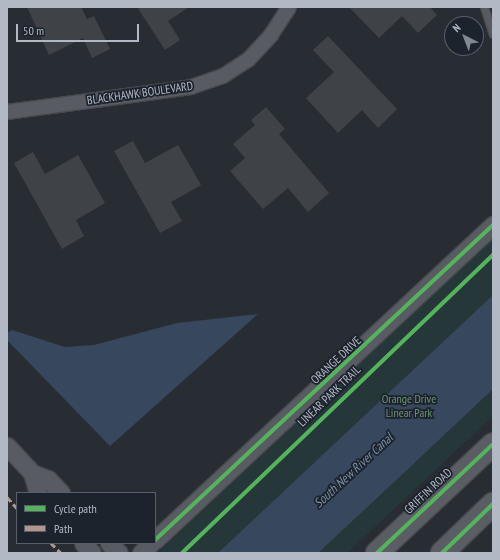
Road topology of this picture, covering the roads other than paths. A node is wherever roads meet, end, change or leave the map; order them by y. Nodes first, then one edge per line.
1 (289, 7) edge
2 (484, 7) edge
3 (493, 34) edge
4 (7, 112) edge
5 (493, 225) edge
6 (493, 444) edge
7 (7, 446) edge
8 (32, 473) junction
9 (38, 492) edge
10 (60, 492) edge
11 (492, 507) edge
12 (156, 539) edge
13 (84, 544) edge
14 (110, 544) edge
15 (151, 544) edge
16 (92, 553) edge
17 (119, 553) edge
18 (141, 553) edge
19 (377, 553) edge
20 (442, 553) edge

1 - 4 street, BLACKHAWK BOULEVARD
2 - 3 lane
5 - 12 street, ORANGE DRIVE
6 - 19 main road, GRIFFIN ROAD
7 - 8 street
8 - 9 street
8 - 10 street
11 - 20 main road
13 - 16 street
14 - 17 street
15 - 18 street

